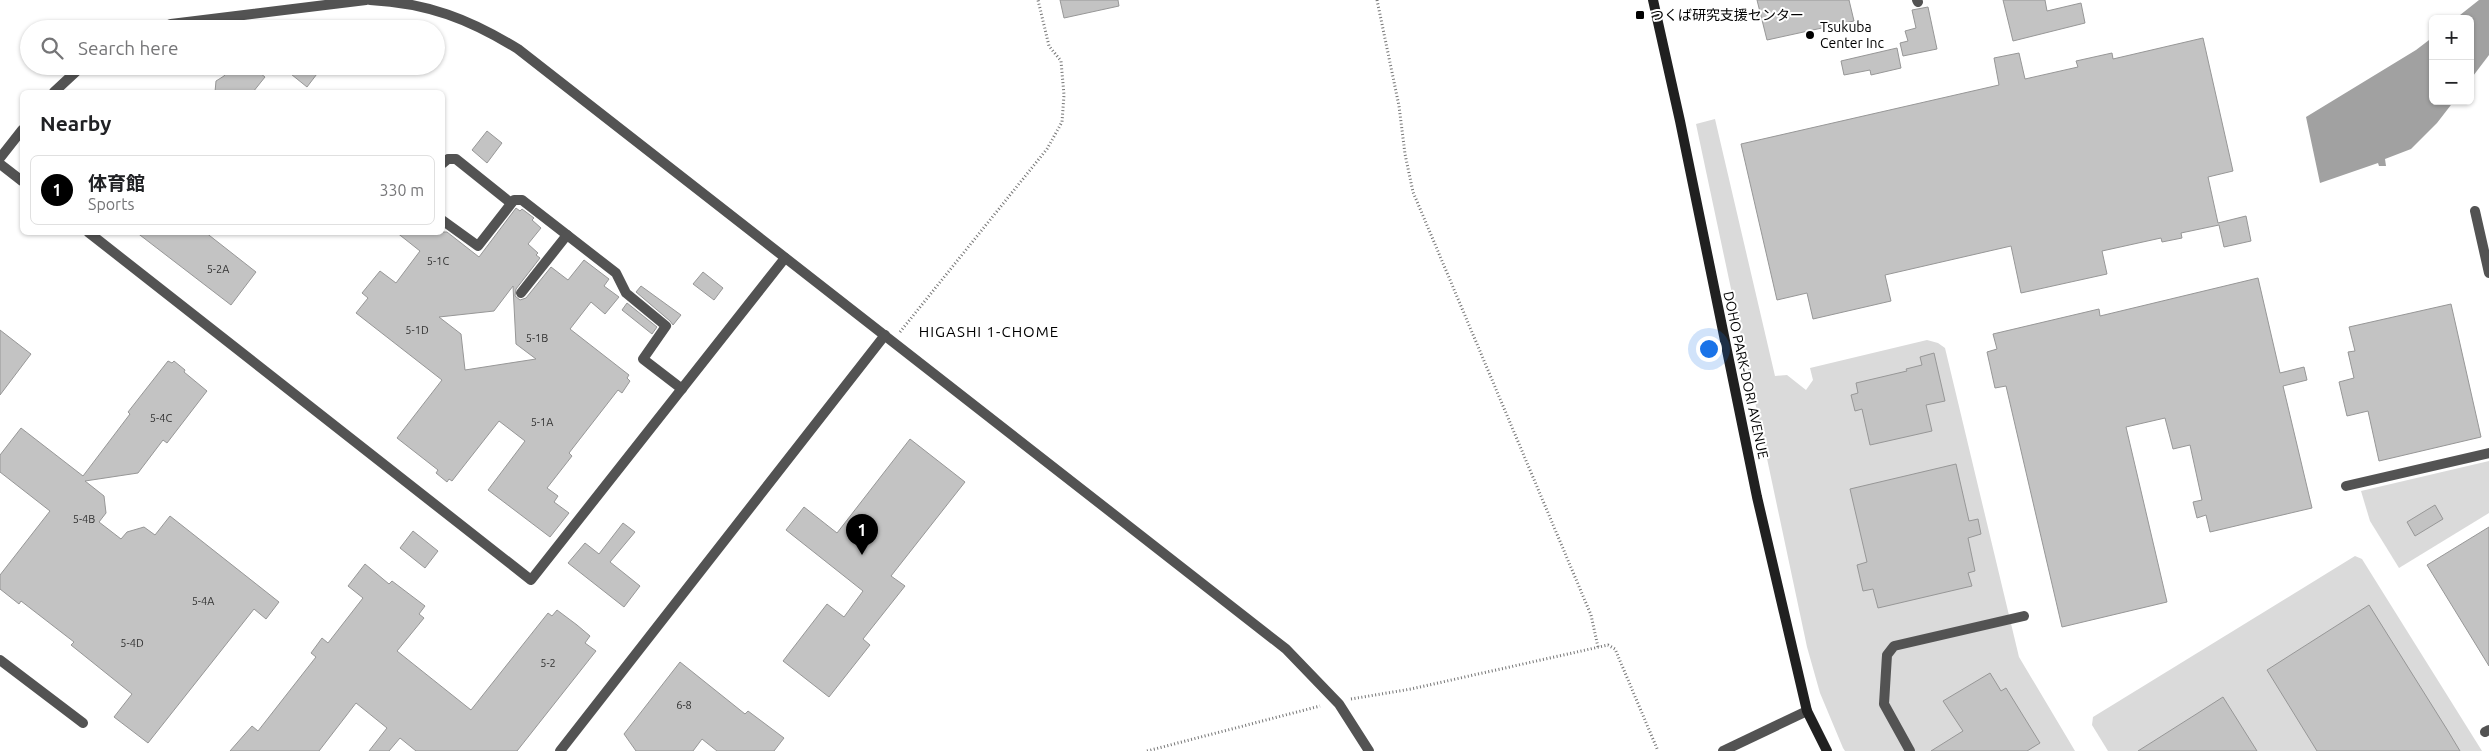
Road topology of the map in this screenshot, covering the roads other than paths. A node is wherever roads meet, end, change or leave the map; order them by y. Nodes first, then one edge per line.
1 (366, 0) edge
2 (370, 0) edge
3 (1653, 0) edge
4 (204, 20) edge
5 (72, 75) edge
6 (56, 90) edge
7 (20, 133) edge
8 (0, 158) edge
9 (445, 162) edge
10 (0, 164) edge
11 (20, 179) edge
12 (511, 203) junction
13 (2475, 211) dead end
14 (445, 222) edge
15 (92, 235) edge
16 (567, 235) junction
17 (785, 258) junction
18 (2489, 273) edge
19 (521, 293) dead end
20 (889, 338) junction
21 (682, 389) junction
22 (2489, 453) edge
23 (2346, 486) dead end
24 (2024, 616) dead end
25 (0, 660) edge
26 (1807, 711) junction
27 (84, 723) dead end
28 (560, 751) edge
29 (1369, 751) edge
30 (1723, 751) edge
31 (1827, 751) edge
32 (1910, 751) edge

1 - 4 lane
2 - 17 lane
3 - 26 street, DOHO PARK-DORI AVENUE
5 - 6 lane
7 - 8 lane
9 - 12 lane
10 - 11 lane
12 - 14 lane
12 - 16 lane
13 - 18 lane
15 - 21 lane
16 - 19 lane
16 - 21 lane
17 - 20 lane
17 - 21 lane
20 - 28 lane
20 - 29 lane
22 - 23 lane
24 - 32 lane
25 - 27 lane
26 - 30 lane
26 - 31 street, DOHO PARK-DORI AVENUE

